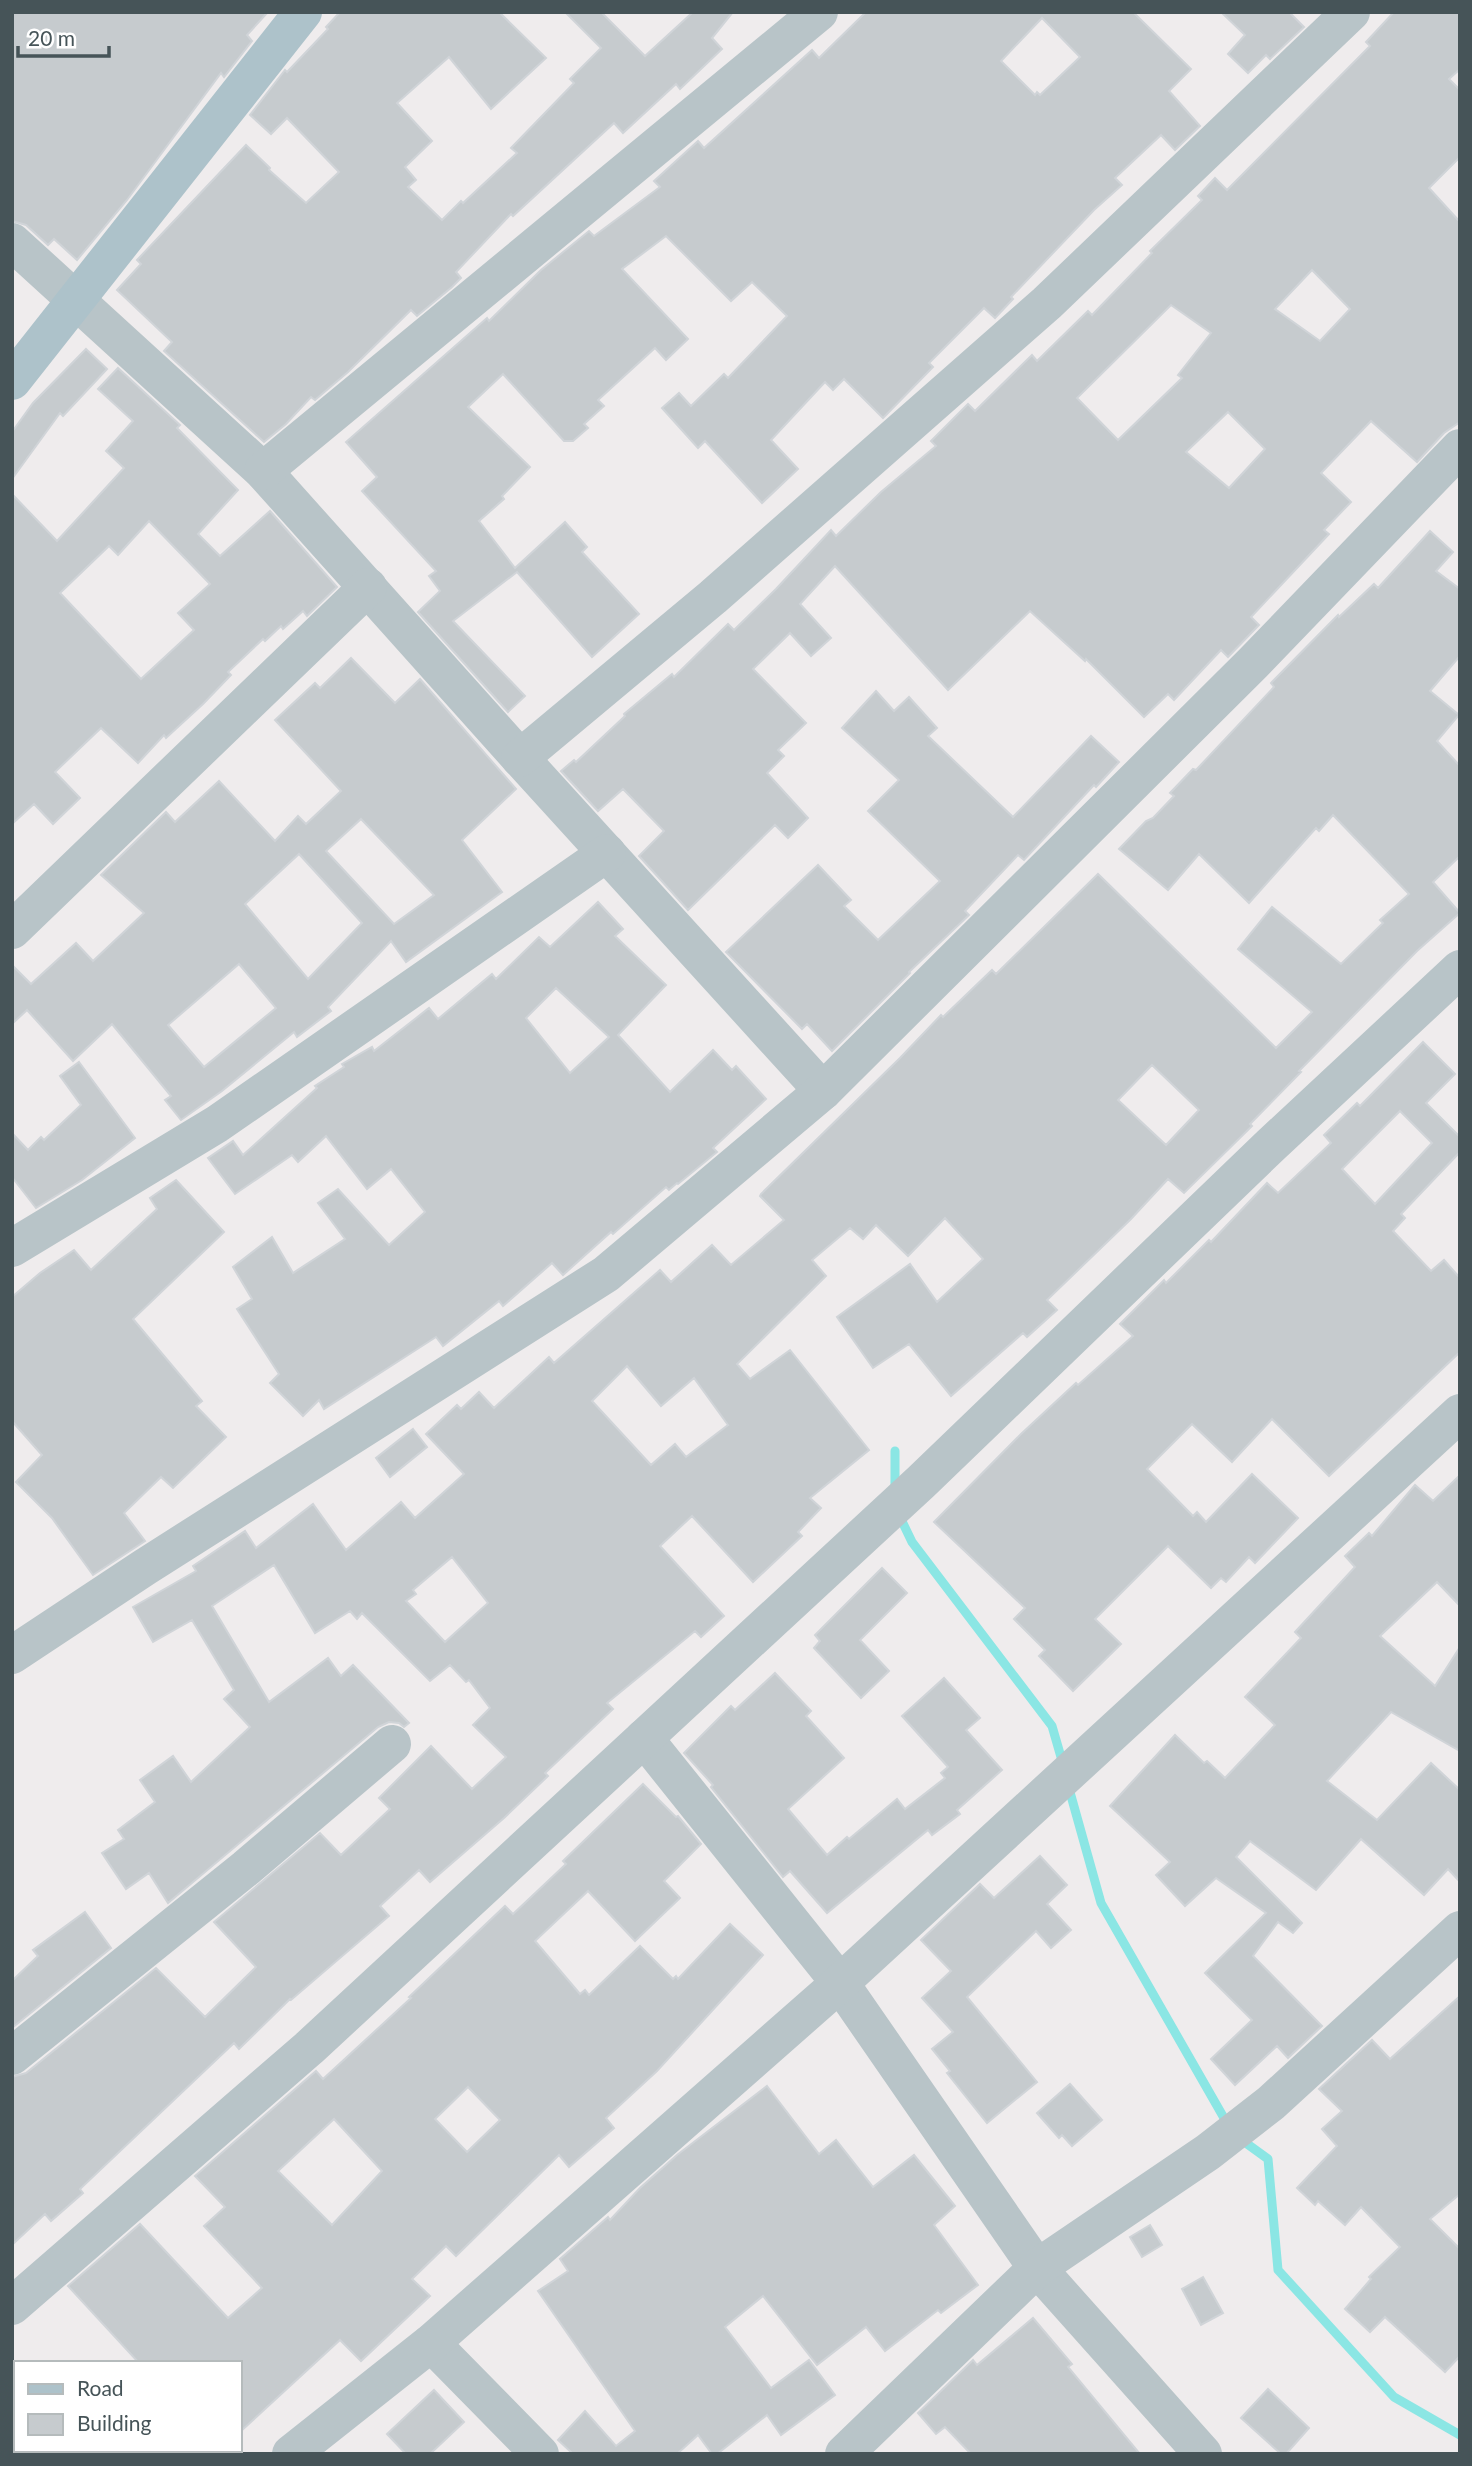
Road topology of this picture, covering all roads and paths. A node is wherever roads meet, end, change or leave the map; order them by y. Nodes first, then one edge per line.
1 (303, 12) edge
2 (819, 12) edge
3 (1351, 12) edge
4 (12, 242) edge
5 (75, 300) junction
6 (12, 381) edge
7 (1460, 448) edge
8 (263, 471) junction
9 (368, 587) junction
10 (520, 758) junction
11 (607, 853) junction
12 (12, 930) edge
13 (1460, 969) edge
14 (823, 1091) junction
15 (12, 1248) edge
16 (1460, 1413) edge
17 (12, 1655) edge
18 (644, 1738) junction
19 (392, 1744) dead end
20 (1460, 1930) edge
21 (840, 1983) junction
22 (12, 2056) edge
23 (1037, 2268) junction
24 (12, 2306) edge
25 (431, 2343) junction
26 (291, 2454) edge
27 (540, 2454) edge
28 (844, 2454) edge
29 (1203, 2454) edge

1 - 5 main road
2 - 8 street
3 - 10 street
4 - 5 street
5 - 6 main road
5 - 8 street
7 - 14 street
8 - 9 street
9 - 10 street
9 - 12 street
10 - 11 street
11 - 14 street
11 - 15 street
13 - 18 street
14 - 17 street
16 - 21 street
18 - 21 street
18 - 24 street
19 - 22 street
20 - 23 street
21 - 23 street
21 - 25 street
23 - 28 street
23 - 29 street
25 - 26 street
25 - 27 street

